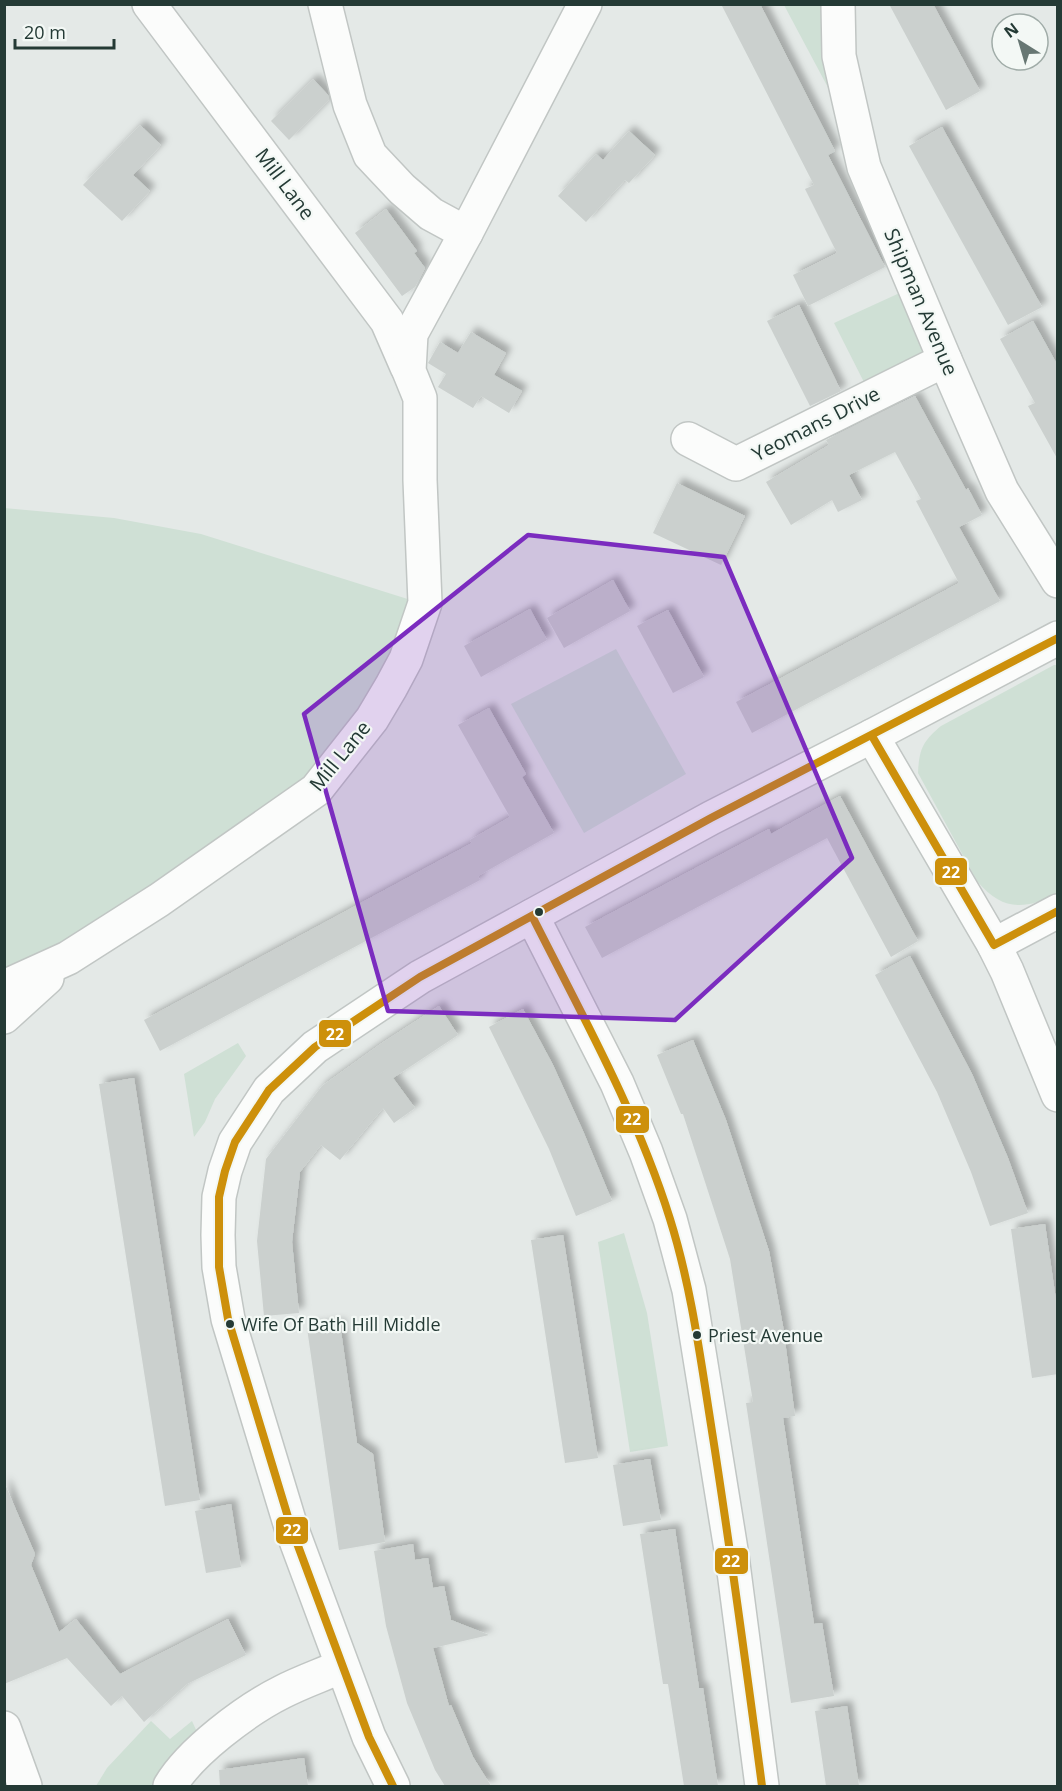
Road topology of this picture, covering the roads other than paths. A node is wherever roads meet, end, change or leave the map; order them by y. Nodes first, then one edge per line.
1 (149, 4) edge
2 (325, 4) edge
3 (585, 4) edge
4 (838, 4) edge
5 (466, 233) junction
6 (945, 360) junction
7 (409, 371) junction
8 (688, 439) dead end
9 (1058, 581) edge
10 (1058, 638) edge
11 (872, 736) junction
12 (1058, 911) edge
13 (532, 916) junction
14 (994, 945) junction
15 (68, 958) junction
16 (4, 987) edge
17 (4, 1017) edge
18 (1057, 1090) edge
19 (342, 1666) junction
20 (4, 1728) edge
21 (25, 1786) edge
22 (170, 1786) edge
23 (393, 1786) edge
24 (762, 1786) edge

1 - 7 street, Mill Lane
2 - 5 street
3 - 5 street, Mill Lane
4 - 6 street, Shipman Avenue
5 - 7 street, Mill Lane
6 - 8 street, Yeomans Drive
6 - 9 street, Shipman Avenue
7 - 15 street, Mill Lane
10 - 11 street
11 - 13 street
11 - 14 street
12 - 14 street
13 - 19 street
13 - 24 street
14 - 18 street
15 - 16 street, Mill Lane
15 - 17 street
19 - 22 street
19 - 23 street
20 - 21 street

